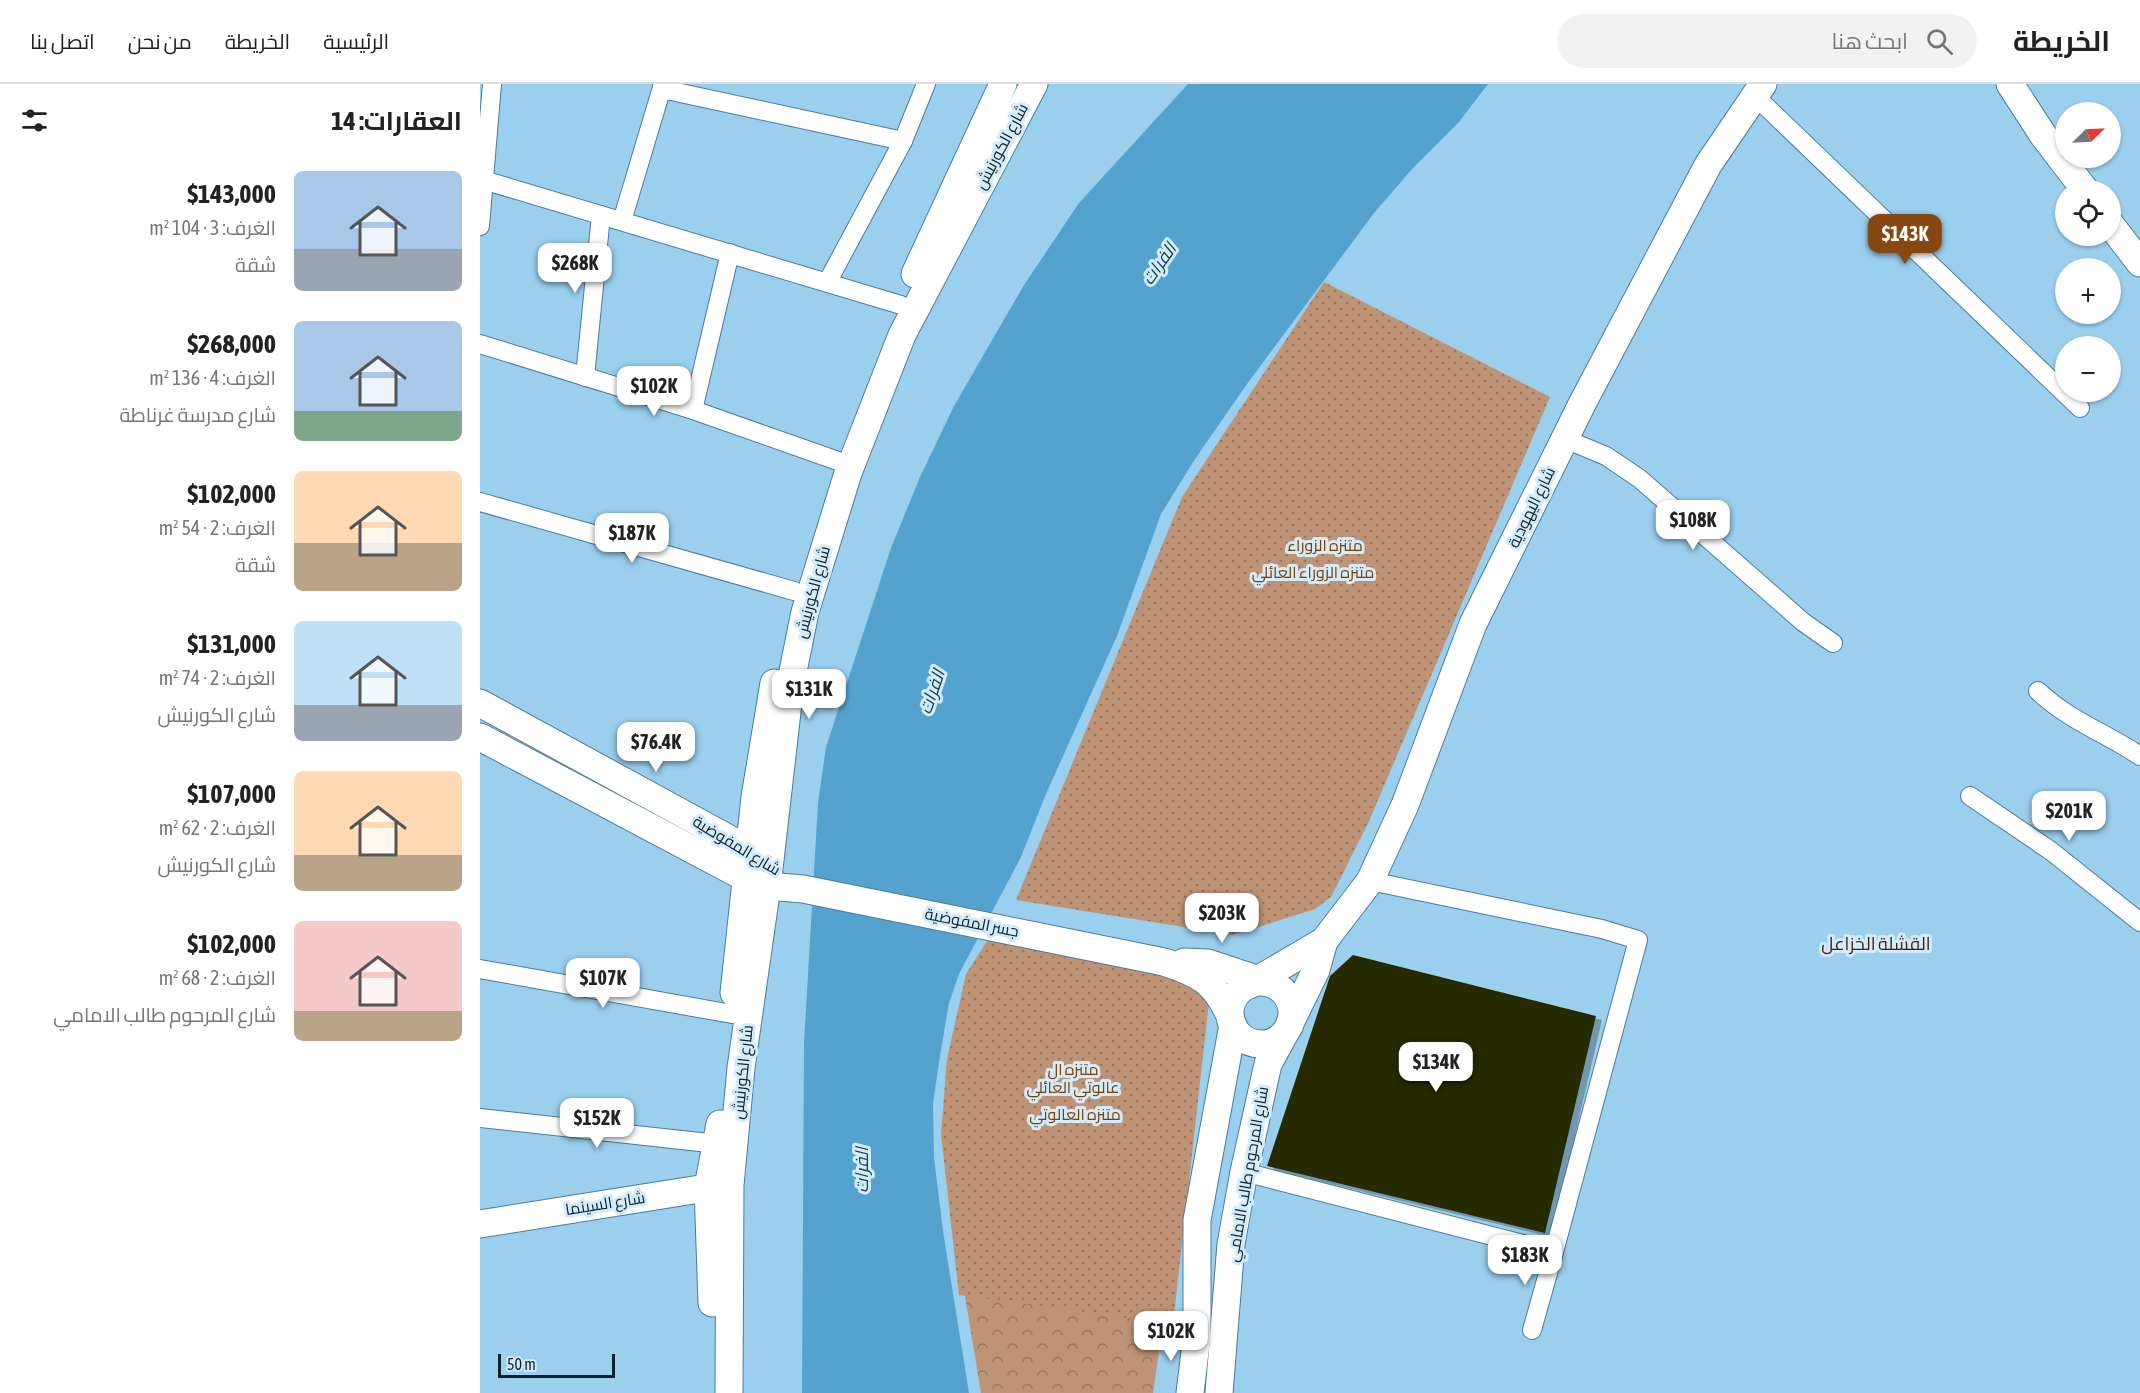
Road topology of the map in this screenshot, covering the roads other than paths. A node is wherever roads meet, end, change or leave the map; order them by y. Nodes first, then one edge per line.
1 (492, 84) edge
2 (926, 84) edge
3 (1003, 84) edge
4 (1034, 84) edge
5 (2010, 84) edge
6 (662, 86) edge
7 (1759, 90) edge
8 (903, 141) junction
9 (482, 179) edge
10 (2077, 180) edge
11 (970, 182) junction
12 (601, 215) junction
13 (622, 221) junction
14 (480, 226) edge
15 (2121, 238) edge
16 (730, 253) junction
17 (2140, 263) edge
18 (828, 281) junction
19 (901, 305) junction
20 (480, 344) edge
21 (585, 377) junction
22 (2080, 408) dead end
23 (693, 410) junction
24 (1564, 439) junction
25 (838, 461) junction
26 (480, 502) edge
27 (794, 591) junction
28 (1833, 643) dead end
29 (2038, 691) dead end
30 (480, 703) edge
31 (480, 737) edge
32 (2140, 756) edge
33 (1970, 796) dead end
34 (758, 869) junction
35 (1370, 881) junction
36 (803, 889) joint
37 (2140, 922) edge
38 (1323, 941) junction
39 (1153, 959) junction
40 (480, 969) edge
41 (1259, 983) junction
42 (732, 1014) junction
43 (1232, 1020) junction
44 (1288, 1028) junction
45 (480, 1118) edge
46 (718, 1144) junction
47 (1244, 1172) junction
48 (719, 1186) junction
49 (480, 1224) edge
50 (1554, 1252) junction
51 (1532, 1330) dead end
52 (711, 1393) edge
53 (729, 1393) edge
54 (1190, 1393) edge
55 (1219, 1393) edge

1 - 9 street
2 - 8 street
3 - 11 street, شارع الكورنيش
4 - 11 street, شارع الكورنيش
5 - 10 street
6 - 8 street
6 - 13 street
7 - 22 street
7 - 24 street, شارع اليهودية
8 - 18 street
9 - 12 street
9 - 14 street
11 - 19 street, شارع الكورنيش
11 - 34 street, شارع الكورنيش
12 - 13 street
12 - 21 street
13 - 16 street
15 - 17 street
16 - 18 street
16 - 23 street
18 - 19 street
19 - 25 street, شارع الكورنيش
20 - 21 street
21 - 23 street
23 - 25 street
24 - 28 street
24 - 35 street, شارع اليهودية
25 - 27 street, شارع الكورنيش
26 - 27 street
27 - 34 street, شارع الكورنيش
29 - 32 street
30 - 34 street, شارع المفوضية
31 - 34 street, شارع المفوضية
33 - 37 street
34 - 36 street, شارع المفوضية
34 - 42 street, شارع الكورنيش
34 - 48 street, شارع الكورنيش
35 - 38 street, شارع اليهودية
35 - 50 street
36 - 39 street, جسر المفوضية
38 - 41 street
38 - 44 street, شارع المرحوم طالب الامامي
39 - 41 street
39 - 43 street
40 - 42 street
41 - 43 street
41 - 44 street
42 - 46 street, شارع الكورنيش
43 - 44 street
43 - 54 street
44 - 47 street, شارع المرحوم طالب الامامي
45 - 46 street
46 - 48 street, شارع الكورنيش
47 - 50 street
47 - 55 street, شارع المرحوم طالب الامامي
48 - 49 street, شارع السينما
48 - 52 street, شارع الكورنيش
48 - 53 street, شارع الكورنيش
50 - 51 street

